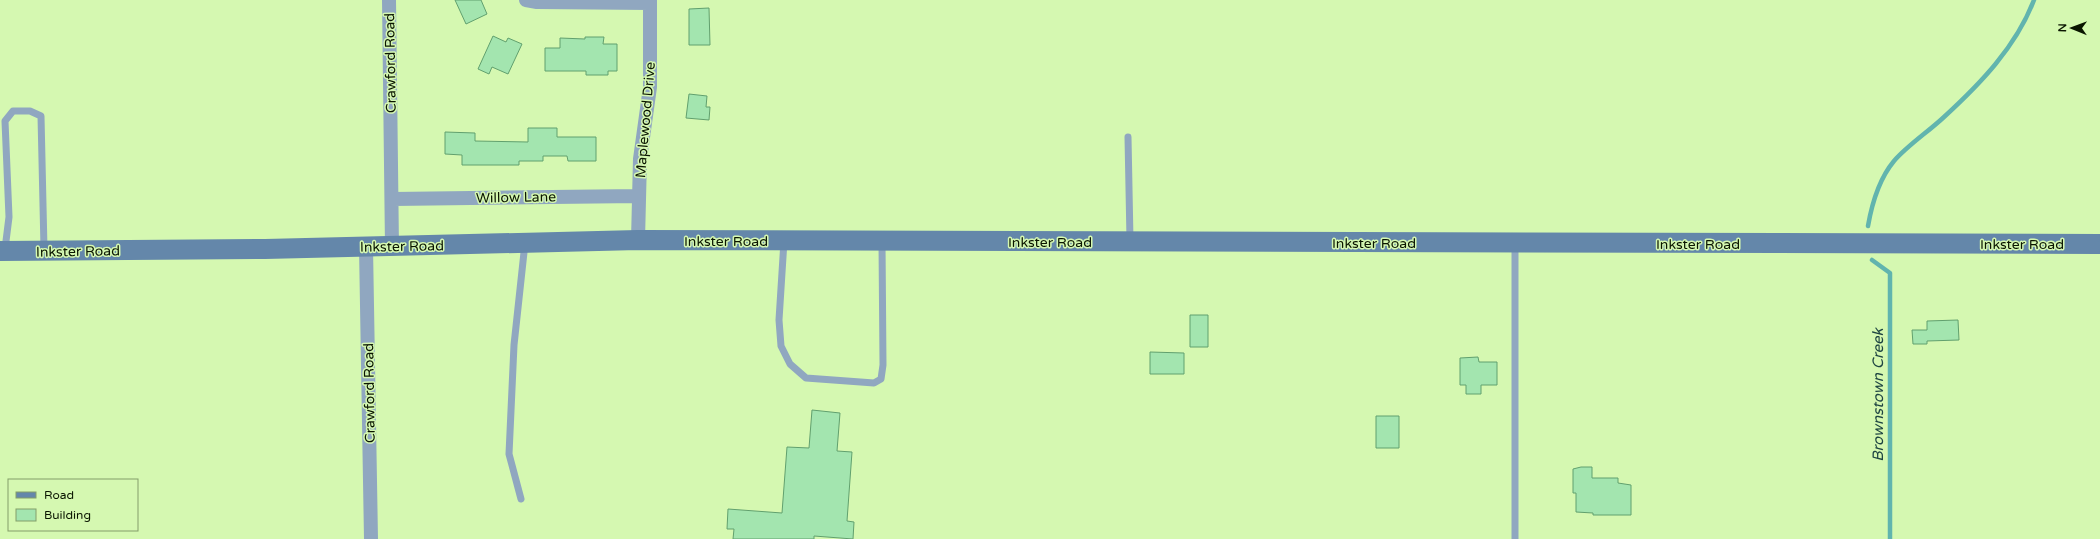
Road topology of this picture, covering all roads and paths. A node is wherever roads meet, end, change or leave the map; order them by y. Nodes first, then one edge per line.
1 (389, 0) edge
2 (526, 0) edge
3 (650, 2) edge
4 (1128, 136) dead end
5 (639, 196) junction
6 (393, 199) junction
7 (638, 240) junction
8 (784, 241) junction
9 (882, 241) junction
10 (1130, 242) junction
11 (525, 243) junction
12 (1516, 244) junction
13 (2100, 244) edge
14 (392, 246) junction
15 (366, 247) junction
16 (3, 251) edge
17 (44, 251) junction
18 (521, 499) dead end
19 (371, 539) edge
20 (1516, 539) edge

1 - 6 street, Crawford Road
2 - 3 street
3 - 5 street, Maplewood Drive
4 - 10 lane
5 - 6 street, Willow Lane
5 - 7 street, Maplewood Drive
6 - 14 street, Crawford Road
7 - 8 street, Inkster Road
7 - 11 street, Inkster Road
8 - 9 street, Inkster Road
8 - 9 lane
9 - 10 street, Inkster Road
10 - 12 street, Inkster Road
11 - 14 street, Inkster Road
11 - 18 lane
12 - 13 street, Inkster Road
12 - 20 lane
14 - 15 street, Inkster Road
15 - 17 street, Inkster Road
15 - 19 street, Crawford Road
16 - 17 street, Inkster Road
16 - 17 lane

